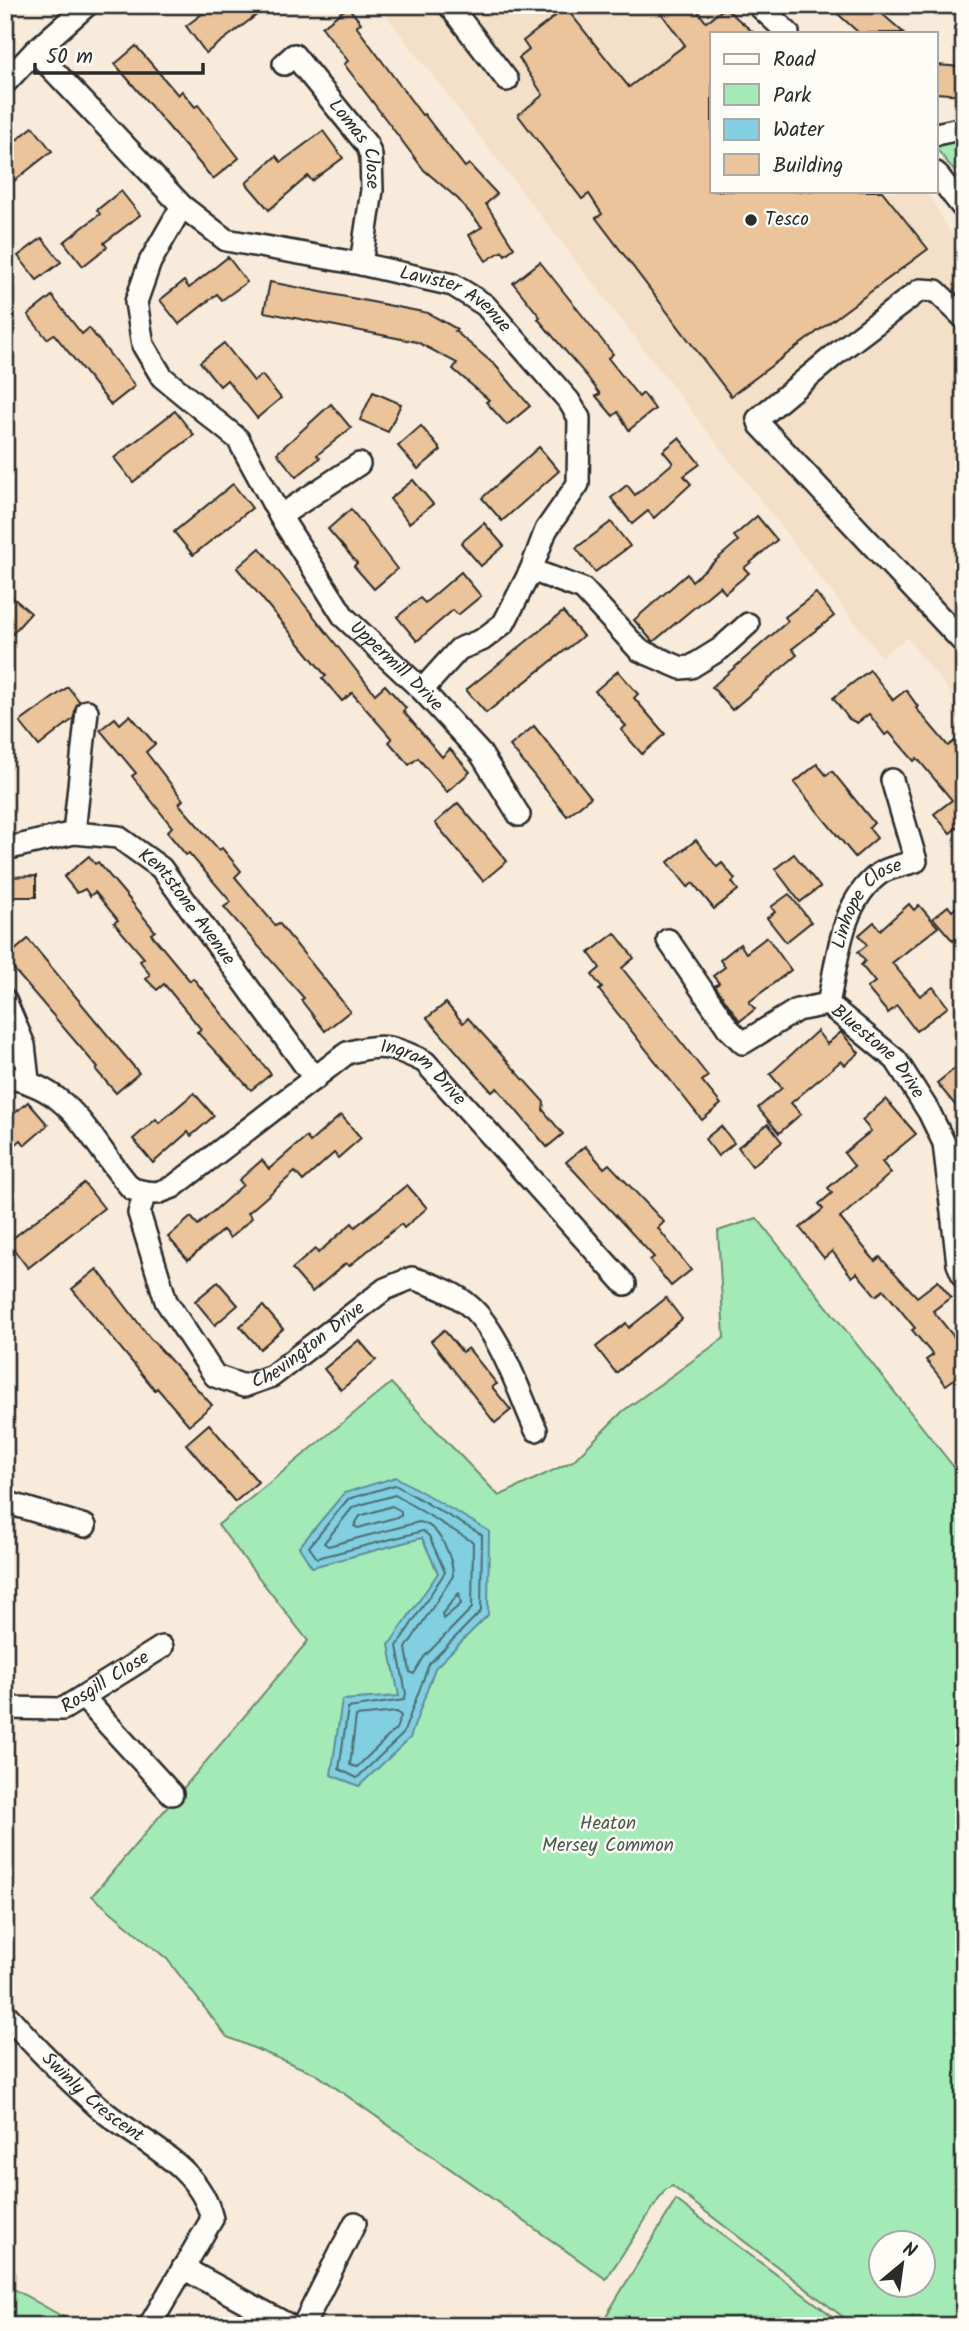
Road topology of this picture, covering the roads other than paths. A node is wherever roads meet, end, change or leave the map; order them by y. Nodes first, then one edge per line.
1 (87, 5) edge
2 (449, 5) edge
3 (758, 5) edge
4 (787, 32) edge
5 (35, 51) junction
6 (284, 64) dead end
7 (507, 80) dead end
8 (5, 83) edge
9 (964, 128) edge
10 (937, 134) edge
11 (937, 174) edge
12 (182, 206) junction
13 (964, 209) edge
14 (361, 264) junction
15 (964, 318) edge
16 (359, 464) dead end
17 (280, 516) junction
18 (531, 570) junction
19 (748, 624) dead end
20 (964, 642) edge
21 (422, 690) junction
22 (87, 711) dead end
23 (892, 780) dead end
24 (519, 816) dead end
25 (74, 833) junction
26 (5, 849) edge
27 (668, 940) dead end
28 (5, 1000) edge
29 (828, 1004) junction
30 (5, 1077) edge
31 (315, 1079) junction
32 (29, 1080) junction
33 (145, 1192) junction
34 (964, 1278) edge
35 (625, 1284) dead end
36 (536, 1430) dead end
37 (5, 1502) edge
38 (85, 1526) dead end
39 (162, 1647) dead end
40 (83, 1697) junction
41 (5, 1708) edge
42 (172, 1794) dead end
43 (5, 2013) edge
44 (355, 2223) dead end
45 (183, 2268) junction
46 (150, 2325) edge
47 (290, 2326) edge
48 (303, 2326) edge

1 - 5 street
2 - 7 street
3 - 4 street
5 - 8 street
5 - 12 street, Lavister Avenue
6 - 14 street, Lomas Close
9 - 10 street
11 - 13 street
12 - 14 street, Lavister Avenue
12 - 17 street, Uppermill Drive
14 - 18 street, Lavister Avenue
15 - 20 street
16 - 17 street
17 - 21 street, Uppermill Drive
18 - 19 street
18 - 21 street, Lavister Avenue
21 - 24 street, Uppermill Drive
22 - 25 street
23 - 29 street, Linhope Close
25 - 26 street, Kentstone Avenue
25 - 31 street, Kentstone Avenue
27 - 29 street, Bluestone Drive
28 - 32 street
29 - 34 street, Bluestone Drive
30 - 32 street
31 - 33 street, Ingram Drive
31 - 35 street, Ingram Drive
32 - 33 street
33 - 36 street, Chevington Drive
37 - 38 street
39 - 40 street, Rosgill Close
40 - 41 street, Rosgill Close
40 - 42 street
43 - 45 street, Swinly Crescent
44 - 48 street
45 - 46 street
45 - 47 street

